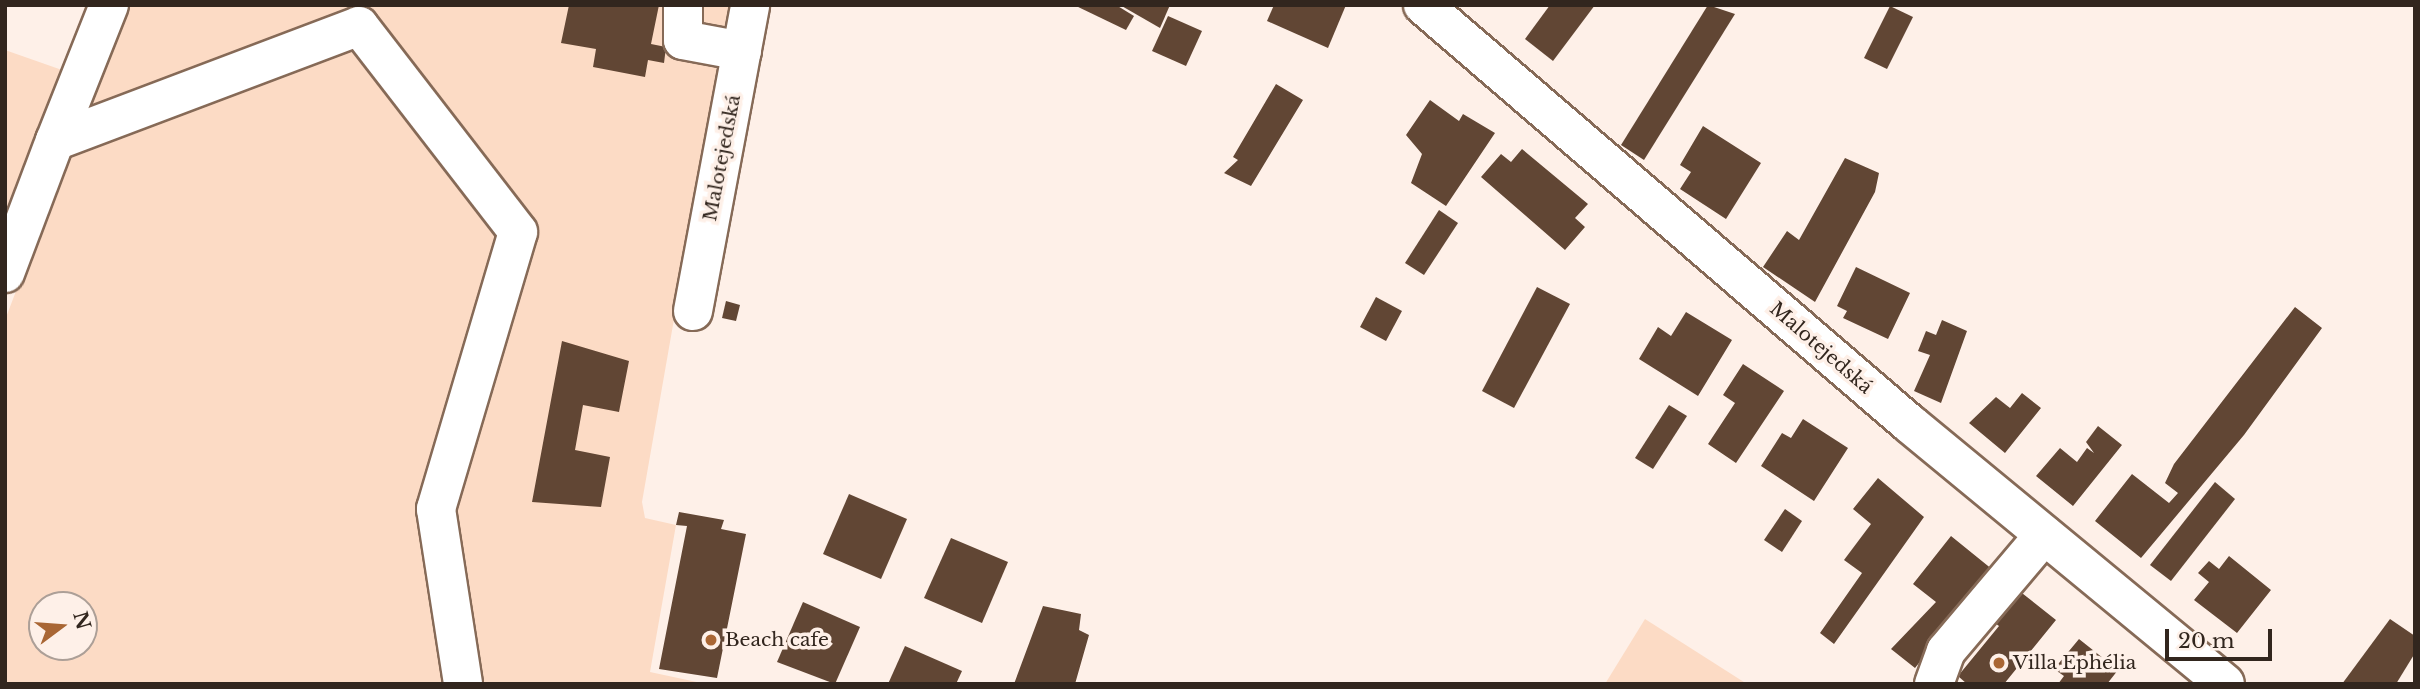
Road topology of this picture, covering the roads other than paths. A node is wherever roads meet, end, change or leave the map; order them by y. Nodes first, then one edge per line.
1 (109, 5) edge
2 (683, 5) edge
3 (750, 5) edge
4 (1423, 5) edge
5 (742, 51) junction
6 (55, 141) junction
7 (5, 273) edge
8 (693, 312) dead end
9 (2044, 535) junction
10 (463, 684) edge
11 (1934, 684) edge
12 (2225, 684) edge

1 - 6 street
2 - 5 street
3 - 5 street, Malotejedská
4 - 9 street, Malotejedská
5 - 8 street, Malotejedská
6 - 7 street
6 - 10 street
9 - 11 street
9 - 12 street, Malotejedská

